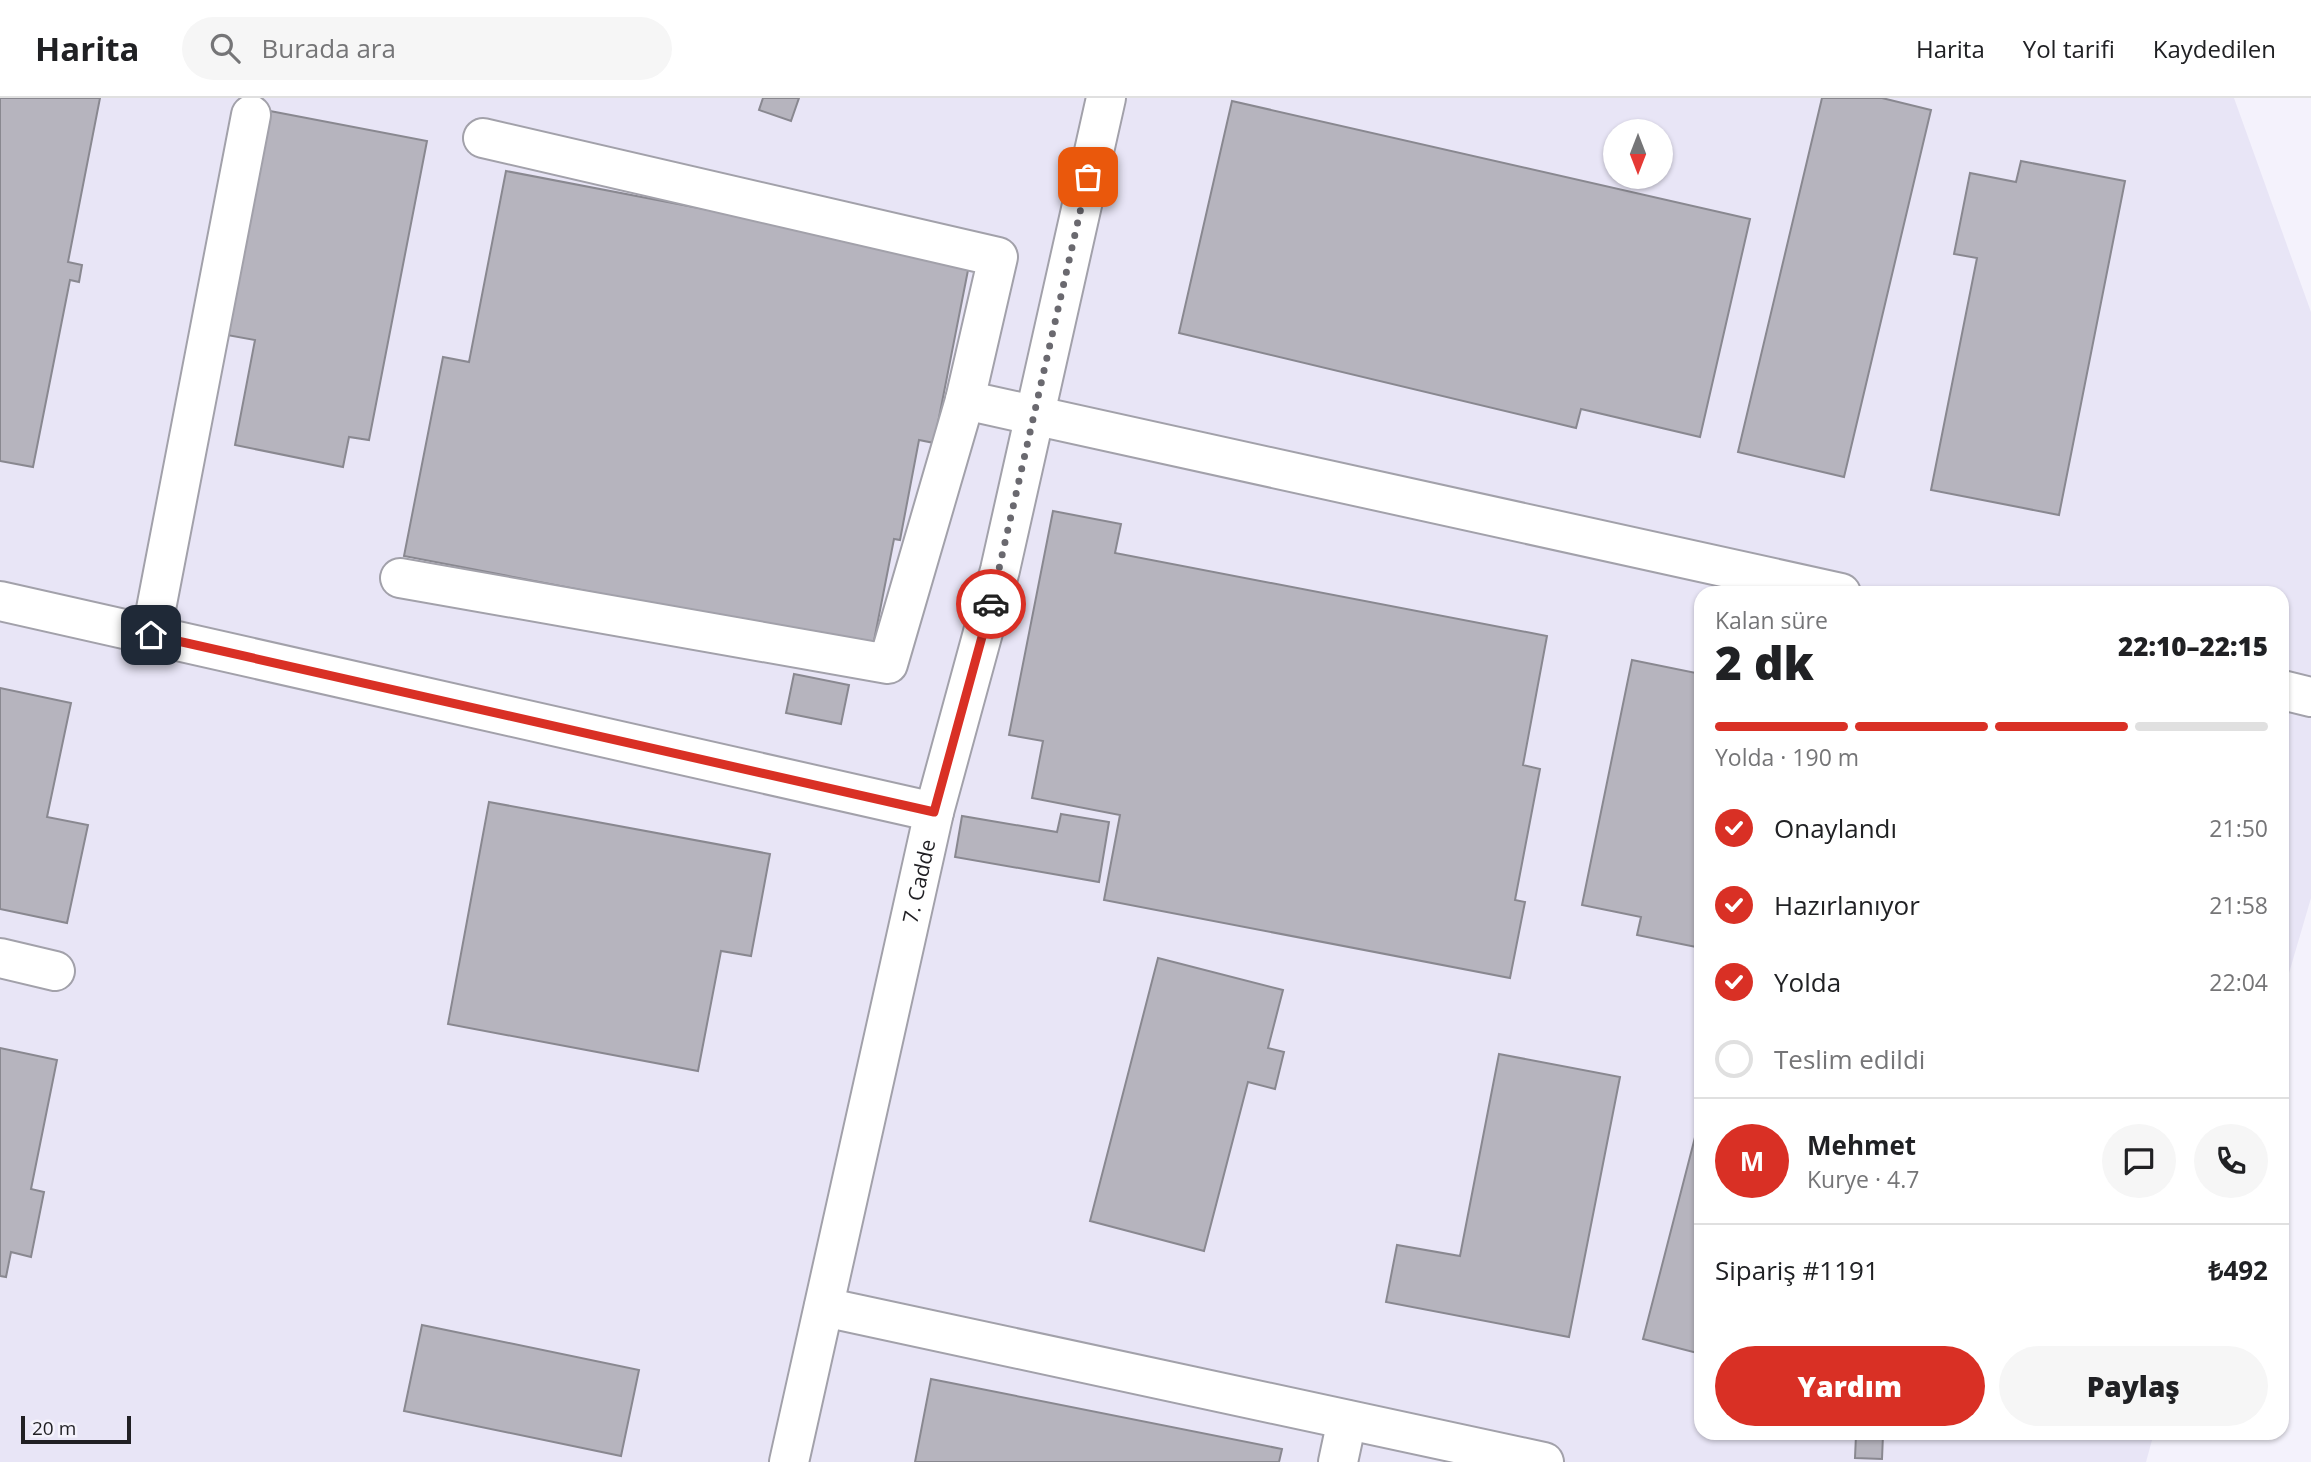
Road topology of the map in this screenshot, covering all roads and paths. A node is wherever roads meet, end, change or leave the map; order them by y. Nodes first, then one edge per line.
1 (1106, 98) edge
2 (251, 115) dead end
3 (483, 138) dead end
4 (965, 400) junction
5 (1035, 416) junction
6 (400, 578) dead end
7 (1808, 586) edge
8 (0, 601) edge
9 (151, 635) junction
10 (2289, 692) edge
11 (2311, 697) edge
12 (934, 812) junction
13 (0, 958) edge
14 (55, 971) dead end
15 (824, 1307) junction
16 (1347, 1420) junction
17 (789, 1462) edge
18 (1338, 1462) edge
19 (1544, 1462) edge

1 - 5 lane, 7. Cadde
2 - 9 lane
3 - 4 lane
4 - 5 lane
4 - 6 lane
5 - 7 lane
5 - 12 lane, 7. Cadde
8 - 9 lane
9 - 12 lane
10 - 11 lane
12 - 15 lane, 7. Cadde
13 - 14 lane
15 - 16 lane
15 - 17 lane, 7. Cadde
16 - 18 lane
16 - 19 lane

